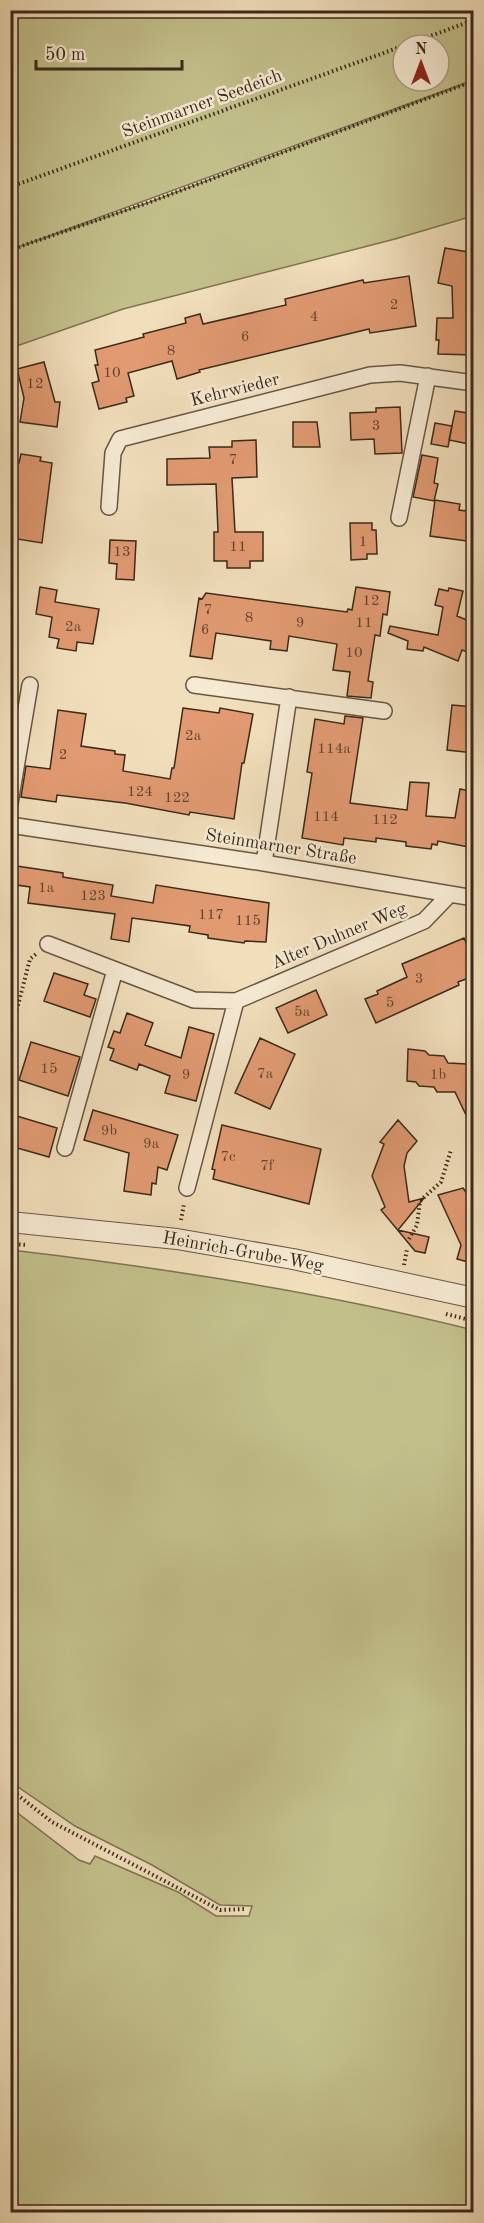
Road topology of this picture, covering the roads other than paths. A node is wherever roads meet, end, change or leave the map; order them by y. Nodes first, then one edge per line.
1 (428, 376) junction
2 (474, 383) edge
3 (109, 507) dead end
4 (399, 518) dead end
5 (30, 685) dead end
6 (194, 685) dead end
7 (289, 697) junction
8 (384, 711) dead end
9 (10, 803) edge
10 (10, 825) edge
11 (264, 863) junction
12 (450, 894) junction
13 (474, 898) edge
14 (48, 944) road end
15 (115, 970) junction
16 (236, 1001) junction
17 (65, 1148) dead end
18 (187, 1188) road end
19 (10, 1222) edge
20 (474, 1299) edge

1 - 2 street, Kehrwieder
1 - 3 street, Kehrwieder
1 - 4 street
5 - 9 street
6 - 7 street
7 - 8 street
7 - 11 street
10 - 11 street, Steinmarner Straße
11 - 12 street, Steinmarner Straße
12 - 13 street, Steinmarner Straße
12 - 16 street, Alter Duhner Weg
14 - 15 street, Alter Duhner Weg
15 - 16 street, Alter Duhner Weg
15 - 17 street
16 - 18 street
19 - 20 street, Heinrich-Grube-Weg

